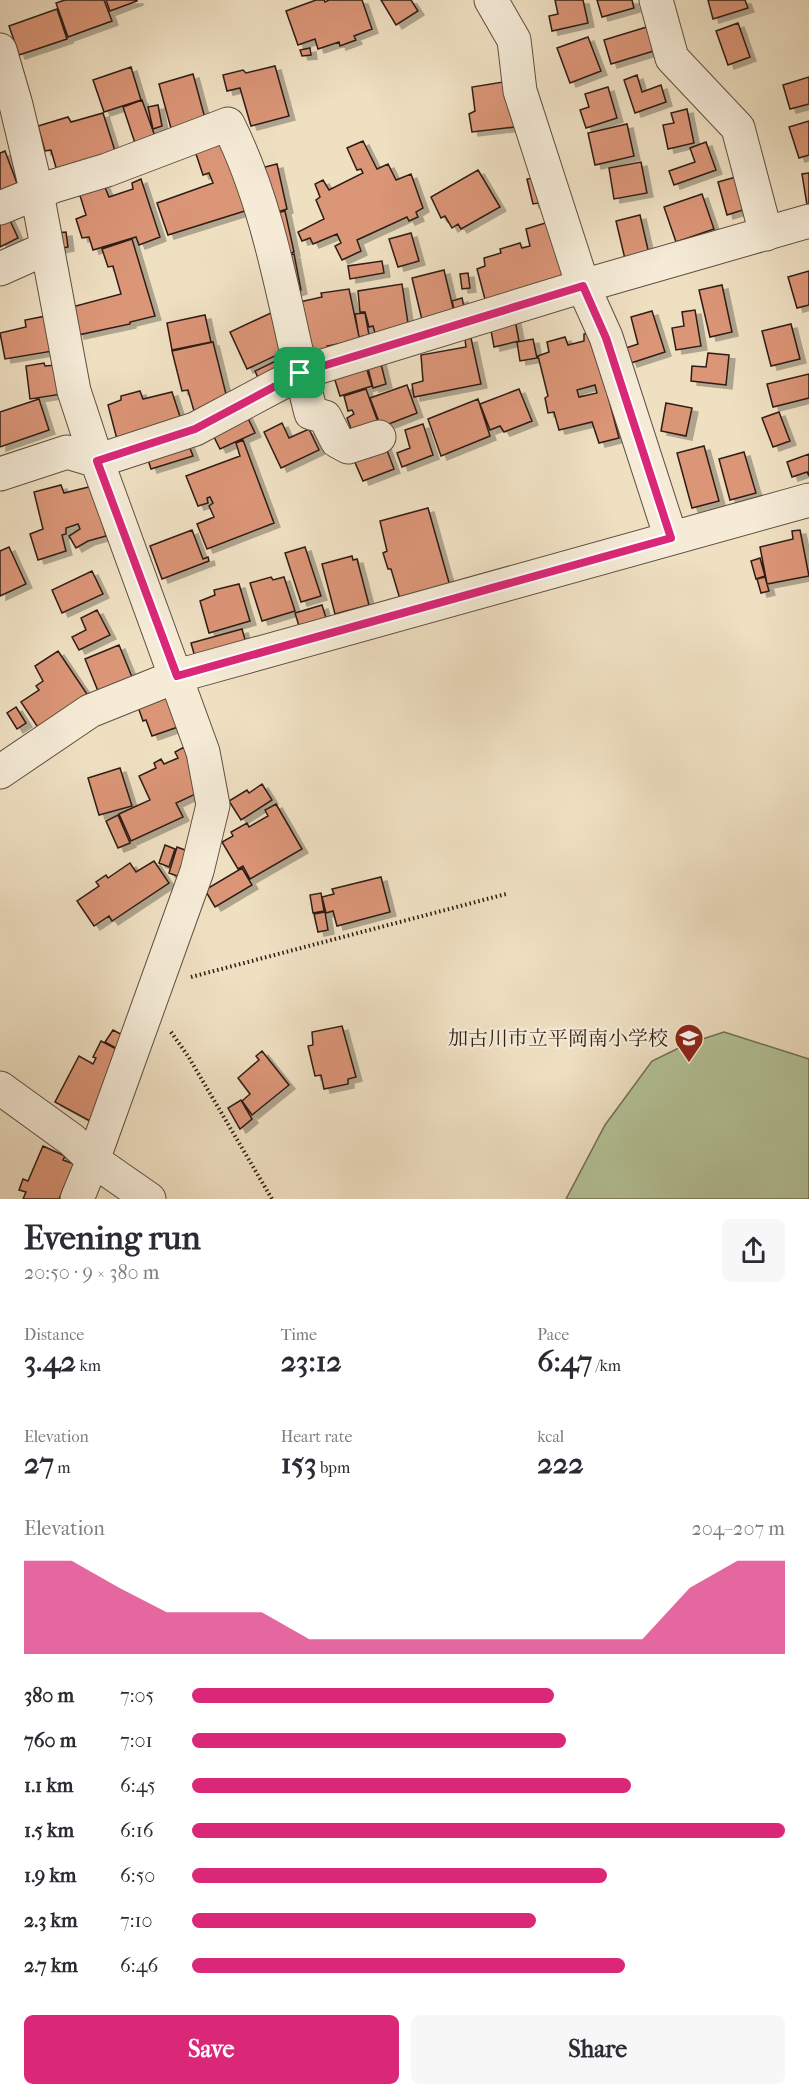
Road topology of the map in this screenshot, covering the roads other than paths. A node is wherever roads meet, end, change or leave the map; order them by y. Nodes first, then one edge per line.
1 (492, 0) edge
2 (656, 0) edge
3 (0, 50) edge
4 (8, 108) edge
5 (37, 193) junction
6 (0, 208) edge
7 (809, 221) edge
8 (766, 234) junction
9 (47, 248) junction
10 (0, 269) edge
11 (583, 286) junction
12 (300, 373) junction
13 (379, 437) dead end
14 (97, 461) junction
15 (0, 474) edge
16 (809, 500) edge
17 (671, 538) junction
18 (177, 676) junction
19 (0, 772) edge
20 (0, 1088) edge
21 (93, 1160) junction
22 (77, 1199) edge
23 (149, 1199) edge

1 - 11 street
2 - 8 street
3 - 4 street
4 - 5 street
5 - 6 street
5 - 9 street
5 - 12 street
7 - 8 street
8 - 11 street
9 - 10 street
9 - 14 street
11 - 12 street
11 - 17 street
12 - 13 street
12 - 14 street
14 - 15 street
14 - 18 street
16 - 17 street
17 - 18 street
18 - 19 street
18 - 21 street
20 - 21 street
21 - 22 street
21 - 23 street

